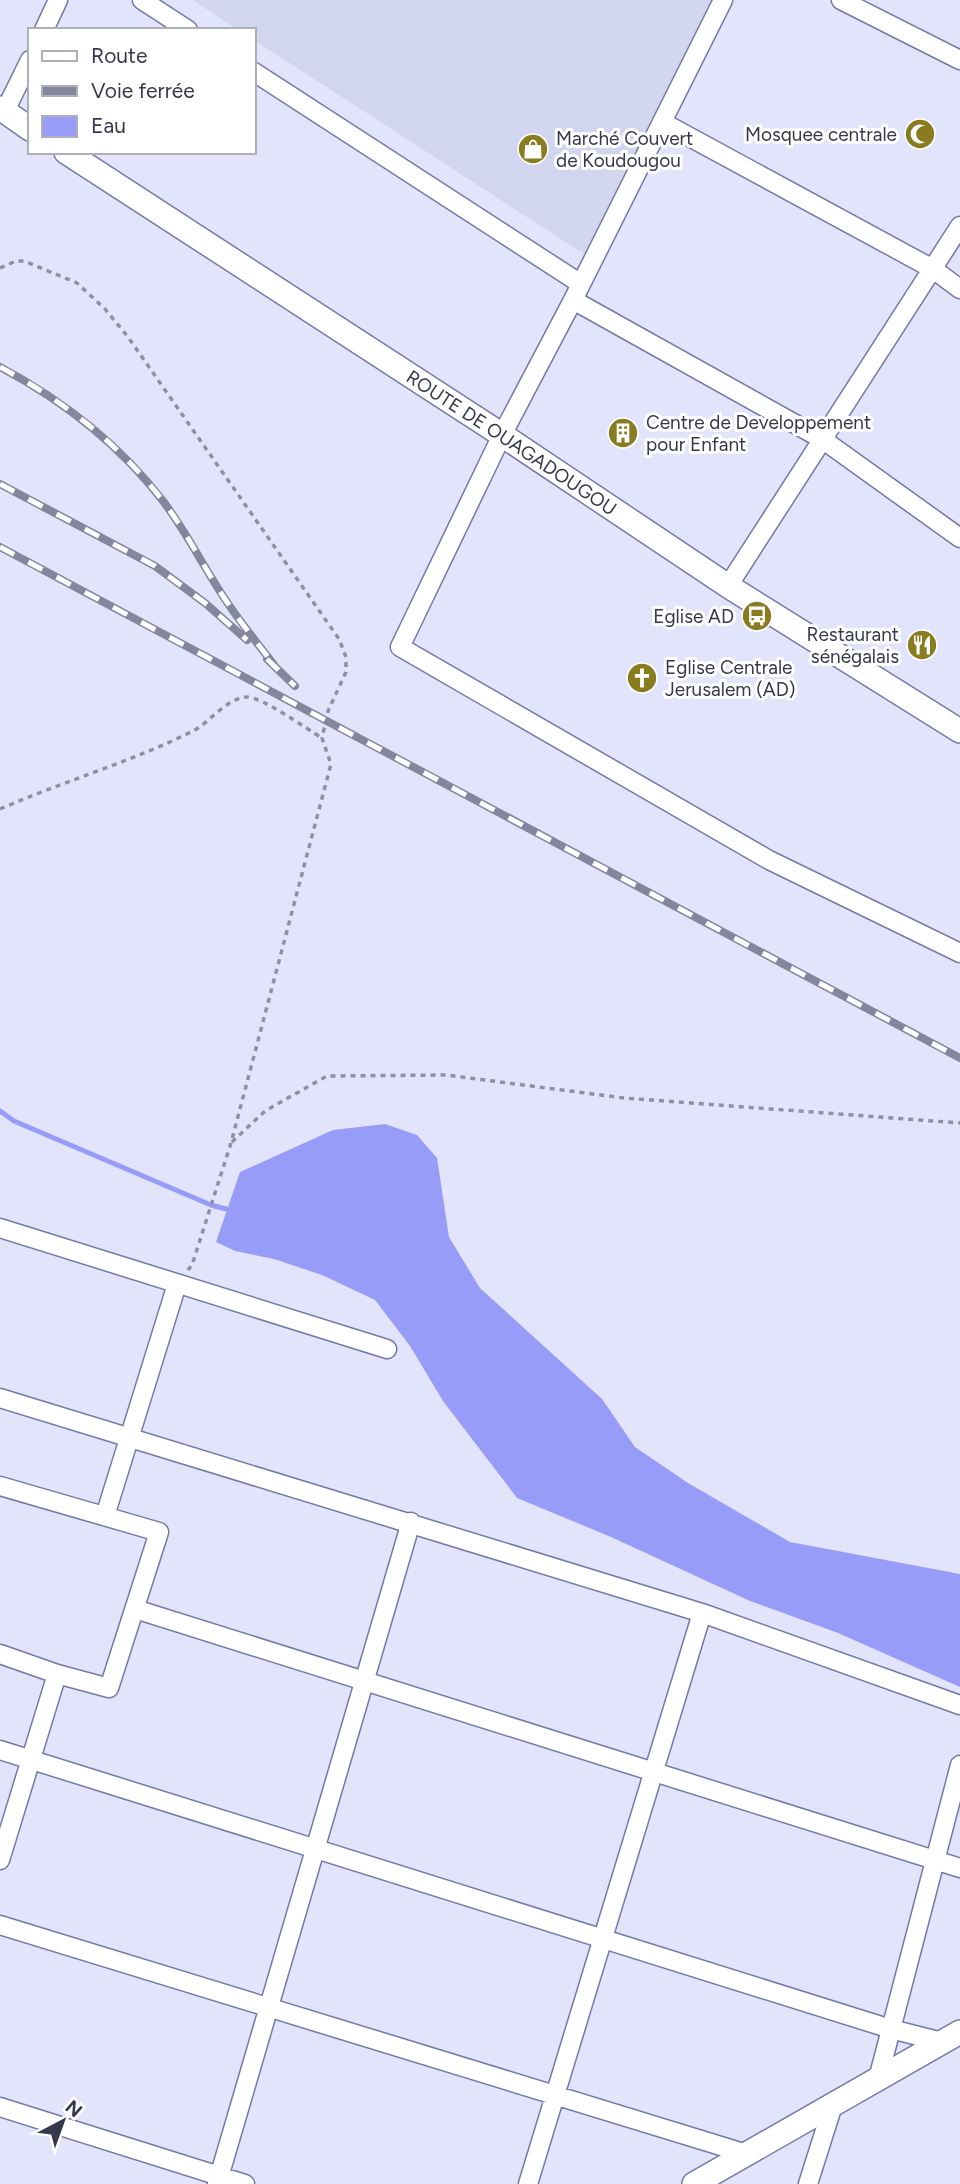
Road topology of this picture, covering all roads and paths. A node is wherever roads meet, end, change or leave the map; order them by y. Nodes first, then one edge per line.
1 (58, 0) edge
2 (142, 0) edge
3 (723, 0) edge
4 (841, 0) edge
5 (45, 28) edge
6 (185, 28) edge
7 (960, 60) edge
8 (28, 64) edge
9 (256, 73) edge
10 (3, 109) edge
11 (662, 122) junction
12 (28, 128) edge
13 (68, 154) edge
14 (960, 226) edge
15 (0, 268) edge
16 (933, 270) junction
17 (960, 289) edge
18 (577, 292) junction
19 (502, 435) junction
20 (822, 439) junction
21 (960, 538) edge
22 (728, 586) junction
23 (960, 731) edge
24 (322, 738) junction
25 (0, 809) edge
26 (960, 953) edge
27 (960, 1123) edge
28 (230, 1143) junction
29 (0, 1228) edge
30 (177, 1284) junction
31 (387, 1349) dead end
32 (0, 1398) edge
33 (130, 1437) junction
34 (0, 1486) edge
35 (105, 1516) junction
36 (411, 1522) junction
37 (135, 1609) junction
38 (702, 1613) junction
39 (0, 1654) edge
40 (57, 1674) junction
41 (365, 1681) junction
42 (960, 1705) edge
43 (0, 1750) edge
44 (31, 1759) junction
45 (960, 1765) edge
46 (654, 1772) junction
47 (316, 1847) junction
48 (0, 1860) edge
49 (935, 1860) junction
50 (960, 1868) edge
51 (0, 1925) edge
52 (603, 1937) junction
53 (268, 2007) junction
54 (891, 2029) junction
55 (951, 2037) edge
56 (878, 2079) junction
57 (555, 2095) junction
58 (833, 2105) junction
59 (0, 2107) edge
60 (747, 2154) junction
61 (218, 2180) edge
62 (245, 2184) edge
63 (528, 2184) edge
64 (694, 2184) edge
65 (808, 2184) edge

1 - 5 street
2 - 6 street
3 - 11 street
4 - 7 street
8 - 10 street
9 - 18 street
10 - 12 street
11 - 16 street
11 - 18 street
13 - 19 street, ROUTE DE OUAGADOUGOU
14 - 16 street
15 - 24 path
16 - 17 street
16 - 20 street
18 - 19 street
18 - 20 street
19 - 22 street, ROUTE DE OUAGADOUGOU
19 - 26 street
20 - 21 street
20 - 22 street
22 - 23 street, ROUTE DE OUAGADOUGOU
24 - 25 path
24 - 28 path
27 - 28 path
28 - 30 path
29 - 30 street
30 - 31 street
30 - 33 street
32 - 33 street
33 - 35 street
33 - 36 street
34 - 35 street
35 - 37 street
36 - 38 street
36 - 41 street
37 - 40 street
37 - 41 street
38 - 42 street
38 - 46 street
39 - 40 street
40 - 44 street
41 - 46 street
41 - 47 street
43 - 44 street
44 - 47 street
44 - 48 street
45 - 49 street
46 - 49 street
46 - 52 street
47 - 52 street
47 - 53 street
49 - 50 street
49 - 54 street
51 - 53 street
52 - 54 street
52 - 57 street
53 - 57 street
53 - 61 street
54 - 55 street
54 - 56 street
55 - 56 street
56 - 58 street
57 - 60 street
57 - 63 street
58 - 60 street
58 - 65 street
59 - 61 street
60 - 64 street
61 - 62 street

